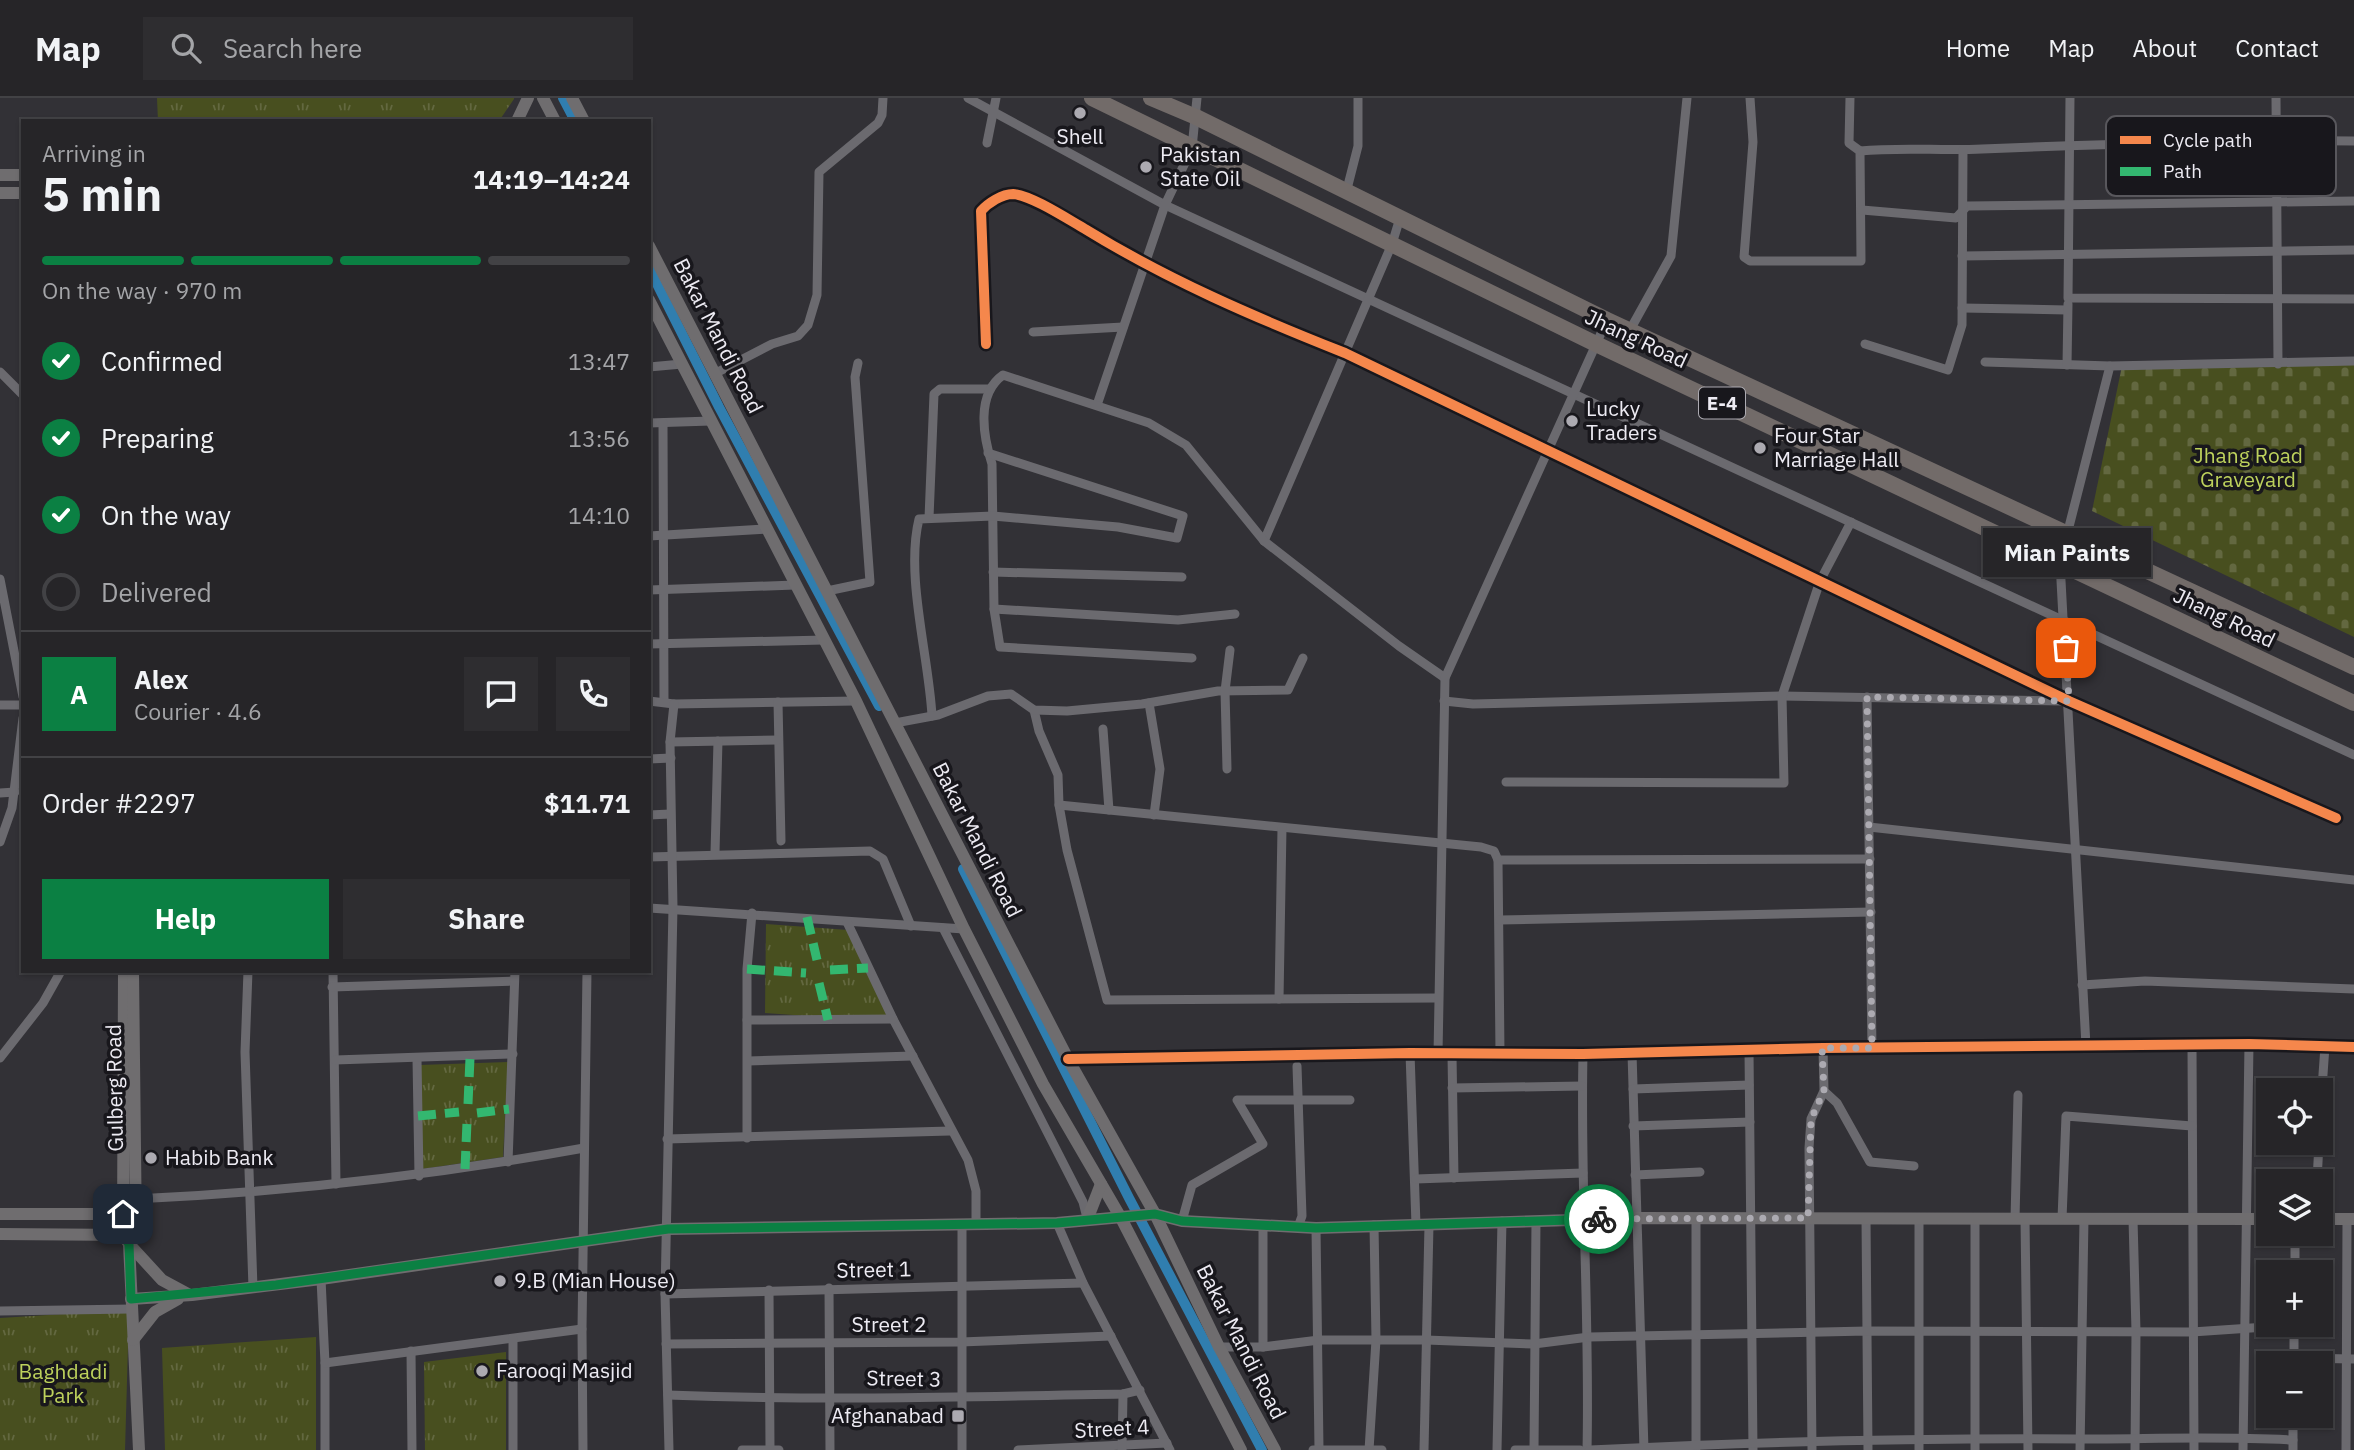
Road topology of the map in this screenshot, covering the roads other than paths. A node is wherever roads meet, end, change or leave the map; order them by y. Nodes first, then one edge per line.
1 (528, 98) edge
2 (543, 98) edge
3 (572, 98) edge
4 (883, 98) edge
5 (968, 98) edge
6 (996, 98) edge
7 (1092, 98) edge
8 (1152, 98) edge
9 (1197, 98) edge
10 (1358, 98) edge
11 (1687, 98) edge
12 (1750, 98) edge
13 (1850, 98) edge
14 (2070, 98) edge
15 (2276, 98) edge
16 (993, 111) junction
17 (2277, 116) edge
18 (1196, 117) junction
19 (518, 119) edge
20 (554, 119) edge
21 (583, 119) edge
22 (2336, 141) edge
23 (2354, 141) edge
24 (987, 142) dead end
25 (2106, 144) edge
26 (2070, 145) junction
27 (1192, 148) junction
28 (1963, 150) junction
29 (1860, 151) junction
30 (0, 175) edge
31 (21, 175) edge
32 (0, 193) edge
33 (21, 193) edge
34 (1346, 193) junction
35 (2279, 196) edge
36 (2354, 201) edge
37 (2279, 202) junction
38 (1166, 205) junction
39 (2070, 205) junction
40 (1862, 210) junction
41 (1962, 210) junction
42 (1400, 218) junction
43 (1392, 244) junction
44 (651, 250) edge
45 (2354, 250) edge
46 (2278, 251) junction
47 (2069, 254) junction
48 (1962, 256) junction
49 (1146, 266) junction
50 (1368, 298) junction
51 (2068, 298) junction
52 (2278, 299) junction
53 (2354, 299) edge
54 (1962, 308) junction
55 (2067, 310) junction
56 (652, 313) edge
57 (1607, 320) junction
58 (1123, 327) junction
59 (1630, 330) junction
60 (1033, 332) dead end
61 (986, 344) dead end
62 (1596, 344) junction
63 (1865, 344) dead end
64 (1345, 353) junction
65 (2354, 361) edge
66 (1984, 362) dead end
67 (858, 363) dead end
68 (682, 364) junction
69 (2277, 364) junction
70 (2067, 365) junction
71 (2109, 366) junction
72 (651, 367) edge
73 (0, 372) edge
74 (716, 373) junction
75 (990, 389) junction
76 (21, 393) edge
77 (1573, 394) junction
78 (1097, 405) junction
79 (711, 421) junction
80 (663, 422) junction
81 (651, 423) edge
82 (1548, 450) junction
83 (988, 453) junction
84 (993, 516) junction
85 (929, 518) junction
86 (1851, 522) junction
87 (766, 529) junction
88 (2066, 532) junction
89 (651, 536) edge
90 (665, 536) junction
91 (800, 537) junction
92 (1264, 541) junction
93 (777, 549) junction
94 (2060, 562) junction
95 (993, 572) junction
96 (1182, 577) dead end
97 (0, 579) edge
98 (1819, 581) junction
99 (795, 585) junction
100 (651, 590) edge
101 (661, 590) junction
102 (827, 591) junction
103 (994, 609) junction
104 (1235, 614) dead end
105 (2064, 621) junction
106 (824, 640) junction
107 (663, 643) junction
108 (651, 644) edge
109 (1230, 650) dead end
110 (1192, 658) dead end
111 (1303, 659) dead end
112 (2354, 667) edge
113 (1445, 678) junction
114 (21, 687) edge
115 (1225, 691) junction
116 (1782, 695) junction
117 (1867, 697) junction
118 (651, 701) edge
119 (664, 701) junction
120 (856, 701) junction
121 (1444, 701) junction
122 (2069, 701) junction
123 (778, 702) junction
124 (1149, 703) junction
125 (2354, 703) edge
126 (674, 704) junction
127 (0, 705) edge
128 (21, 705) edge
129 (1034, 710) junction
130 (932, 716) junction
131 (895, 723) junction
132 (1103, 729) dead end
133 (21, 736) edge
134 (778, 740) junction
135 (670, 741) junction
136 (718, 741) junction
137 (2354, 755) edge
138 (671, 758) junction
139 (651, 759) edge
140 (1227, 769) dead end
141 (1506, 782) dead end
142 (15, 792) junction
143 (0, 793) edge
144 (1059, 805) junction
145 (1109, 810) junction
146 (670, 814) junction
147 (651, 815) edge
148 (1154, 815) junction
149 (2336, 818) dead end
150 (1869, 827) junction
151 (1282, 828) junction
152 (781, 841) dead end
153 (0, 842) edge
154 (1441, 843) junction
155 (2075, 850) junction
156 (715, 853) junction
157 (671, 855) junction
158 (651, 857) edge
159 (1870, 859) junction
160 (1498, 860) junction
161 (2354, 880) edge
162 (673, 907) junction
163 (651, 908) edge
164 (1871, 912) junction
165 (752, 913) junction
166 (1500, 920) junction
167 (847, 922) junction
168 (911, 926) junction
169 (943, 928) junction
170 (964, 929) junction
171 (60, 973) edge
172 (124, 973) edge
173 (132, 973) edge
174 (248, 973) edge
175 (332, 973) edge
176 (587, 973) edge
177 (514, 976) edge
178 (2082, 985) junction
179 (332, 987) junction
180 (2354, 989) edge
181 (1437, 998) junction
182 (1279, 999) junction
183 (893, 1019) junction
184 (747, 1020) junction
185 (2249, 1044) junction
186 (2087, 1046) junction
187 (2325, 1046) junction
188 (2192, 1047) junction
189 (2354, 1047) edge
190 (1822, 1048) junction
191 (1872, 1048) junction
192 (1749, 1051) junction
193 (1409, 1053) junction
194 (1500, 1053) junction
195 (1632, 1053) junction
196 (513, 1054) junction
197 (1438, 1054) junction
198 (1583, 1054) junction
199 (1452, 1055) junction
200 (913, 1056) junction
201 (0, 1058) edge
202 (417, 1059) junction
203 (1068, 1059) junction
204 (335, 1060) junction
205 (748, 1061) junction
206 (1297, 1066) dead end
207 (2323, 1078) edge
208 (1749, 1085) junction
209 (1582, 1086) junction
210 (1452, 1088) junction
211 (1633, 1089) junction
212 (1824, 1091) junction
213 (2018, 1096) dead end
214 (1298, 1100) junction
215 (1350, 1100) dead end
216 (1750, 1122) junction
217 (1633, 1126) junction
218 (2192, 1126) junction
219 (950, 1131) junction
220 (747, 1138) junction
221 (667, 1139) junction
222 (584, 1148) junction
223 (508, 1162) junction
224 (1914, 1166) dead end
225 (1700, 1172) dead end
226 (1583, 1173) junction
227 (419, 1175) junction
228 (1635, 1175) junction
229 (1454, 1178) junction
230 (1416, 1179) junction
231 (336, 1184) junction
232 (1101, 1184) junction
233 (252, 1194) junction
234 (135, 1199) junction
235 (0, 1214) edge
236 (129, 1214) junction
237 (1152, 1214) junction
238 (1127, 1217) junction
239 (1636, 1218) junction
240 (1696, 1218) junction
241 (1750, 1218) junction
242 (1808, 1218) junction
243 (1866, 1218) junction
244 (1919, 1218) junction
245 (1975, 1219) junction
246 (2020, 1219) junction
247 (2062, 1219) junction
248 (2084, 1219) junction
249 (2133, 1219) junction
250 (2190, 1219) junction
251 (2245, 1219) junction
252 (2256, 1219) edge
253 (2350, 1219) edge
254 (1087, 1220) junction
255 (1583, 1220) junction
256 (1182, 1221) junction
257 (1502, 1221) junction
258 (1535, 1221) junction
259 (1057, 1223) junction
260 (976, 1225) junction
261 (1263, 1225) junction
262 (1374, 1225) junction
263 (1422, 1225) junction
264 (962, 1226) junction
265 (1298, 1227) junction
266 (1316, 1228) junction
267 (668, 1229) junction
268 (0, 1234) edge
269 (129, 1238) junction
270 (583, 1239) junction
271 (321, 1279) junction
272 (1083, 1283) junction
273 (961, 1287) junction
274 (253, 1288) junction
275 (829, 1288) junction
276 (769, 1290) junction
277 (665, 1294) junction
278 (192, 1295) junction
279 (131, 1304) junction
280 (0, 1311) edge
281 (582, 1329) junction
282 (2244, 1329) junction
283 (1975, 1330) junction
284 (2026, 1330) junction
285 (2082, 1330) junction
286 (1867, 1331) junction
287 (1919, 1331) junction
288 (2136, 1331) junction
289 (1810, 1332) junction
290 (2192, 1332) junction
291 (1751, 1334) junction
292 (1111, 1336) junction
293 (1698, 1336) junction
294 (1590, 1337) junction
295 (1639, 1337) junction
296 (513, 1339) junction
297 (133, 1340) junction
298 (1319, 1340) junction
299 (1376, 1340) junction
300 (1426, 1340) junction
301 (961, 1342) junction
302 (666, 1343) junction
303 (829, 1343) junction
304 (1501, 1343) junction
305 (1534, 1344) junction
306 (771, 1345) junction
307 (1219, 1347) junction
308 (1263, 1347) junction
309 (411, 1351) junction
310 (2294, 1351) edge
311 (2350, 1359) edge
312 (325, 1363) junction
313 (1140, 1390) junction
314 (1123, 1394) junction
315 (668, 1395) junction
316 (830, 1396) junction
317 (962, 1398) junction
318 (769, 1399) junction
319 (2194, 1436) junction
320 (2243, 1437) junction
321 (1975, 1438) junction
322 (2028, 1438) junction
323 (2080, 1438) junction
324 (2134, 1438) junction
325 (1812, 1445) edge
326 (1868, 1445) edge
327 (1919, 1445) edge
328 (2293, 1445) edge
329 (1753, 1446) edge
330 (1169, 1447) edge
331 (1122, 1448) edge
332 (1696, 1448) edge
333 (1316, 1449) edge
334 (1644, 1449) edge
335 (139, 1450) edge
336 (325, 1450) edge
337 (412, 1450) edge
338 (513, 1450) edge
339 (583, 1450) edge
340 (669, 1450) edge
341 (742, 1450) edge
342 (774, 1450) edge
343 (830, 1450) edge
344 (962, 1450) edge
345 (1017, 1450) edge
346 (1241, 1450) edge
347 (1275, 1450) edge
348 (1369, 1450) edge
349 (1382, 1450) edge
350 (1424, 1450) edge
351 (1497, 1450) edge
352 (1516, 1450) edge
353 (1534, 1450) edge
354 (1580, 1450) edge
355 (1588, 1450) edge
356 (1975, 1450) edge
357 (2028, 1450) edge
358 (2080, 1450) edge
359 (2134, 1450) edge
360 (2194, 1450) edge
361 (2243, 1450) edge
362 (2346, 1450) edge

1 - 19 main road
2 - 20 main road
3 - 21 main road
4 - 74 street
5 - 16 street
6 - 16 street
7 - 27 highway, Jhang Road / E-4
8 - 18 highway, Jhang Road / E-4
9 - 18 street
10 - 34 street
11 - 59 street
12 - 40 street
13 - 29 street
14 - 26 street
15 - 17 street
16 - 24 street
16 - 38 street
18 - 27 street
18 - 34 highway, Jhang Road / E-4
22 - 23 street
25 - 26 street
26 - 28 street
26 - 39 street
27 - 38 street
27 - 43 highway, Jhang Road / E-4
28 - 29 street
28 - 41 street
29 - 40 street
30 - 31 main road
32 - 33 main road
34 - 42 highway, Jhang Road / E-4
35 - 37 street
36 - 37 street
37 - 39 street
37 - 46 street
38 - 49 street
38 - 50 street
39 - 41 street
39 - 47 street
40 - 41 street
41 - 48 street
42 - 43 street
42 - 57 highway, Jhang Road / E-4
43 - 50 street
43 - 62 highway, Jhang Road / E-4
44 - 74 main road, Bakar Mandi Road
45 - 46 street
46 - 47 street
46 - 52 street
47 - 48 street
47 - 51 street
48 - 54 street
49 - 58 street
49 - 61 street
49 - 64 street
50 - 64 street
50 - 77 street
51 - 52 street
51 - 55 street
52 - 53 street
52 - 69 street
54 - 55 street
54 - 63 street
55 - 70 street
56 - 68 main road
57 - 59 highway, Jhang Road / E-4
57 - 62 street
58 - 60 street
58 - 78 street
59 - 88 highway, Jhang Road / E-4
62 - 77 street
62 - 94 highway, Jhang Road / E-4
64 - 82 street
64 - 92 street
65 - 69 street
66 - 70 street
67 - 102 street
68 - 72 street
68 - 79 main road
69 - 71 street
70 - 71 street
71 - 88 street
73 - 76 street
74 - 91 main road, Bakar Mandi Road
75 - 78 street
75 - 83 street
75 - 85 street
77 - 82 street
77 - 86 street
78 - 92 street
79 - 80 street
79 - 87 main road
80 - 81 street
80 - 90 street
82 - 98 street
82 - 113 street
83 - 84 street
83 - 84 street
84 - 85 street
84 - 95 street
85 - 130 street
86 - 98 street
86 - 105 street
87 - 90 street
87 - 93 main road
88 - 94 street
88 - 112 highway, Jhang Road / E-4
89 - 90 street
90 - 101 street
91 - 93 main road
91 - 102 main road, Bakar Mandi Road
92 - 113 street
93 - 99 main road
94 - 105 street
94 - 125 highway, Jhang Road / E-4
95 - 96 street
95 - 103 street
97 - 114 street
98 - 116 street
98 - 122 street
99 - 101 street
99 - 106 main road
100 - 101 street
101 - 107 street
102 - 131 main road, Bakar Mandi Road
103 - 104 street
103 - 110 street
105 - 122 street
105 - 137 street
106 - 107 street
106 - 120 main road
107 - 108 street
107 - 119 street
109 - 115 street
111 - 115 street
113 - 121 street
115 - 124 street
115 - 140 street
116 - 117 street
116 - 121 street
116 - 141 street
117 - 122 street
117 - 150 street
118 - 119 street
119 - 126 street
120 - 123 street
120 - 170 main road
121 - 154 street
122 - 149 street
122 - 155 street
123 - 126 street
123 - 134 street
124 - 129 street
124 - 148 street
126 - 135 street
127 - 128 street
129 - 130 street
129 - 144 street
130 - 131 street
131 - 203 main road, Bakar Mandi Road
132 - 145 street
133 - 142 street
134 - 136 street
134 - 152 street
135 - 136 street
135 - 138 street
136 - 156 street
138 - 139 street
138 - 146 street
142 - 143 street
142 - 153 street
144 - 145 street
144 - 182 street
145 - 148 street
146 - 147 street
146 - 157 street
148 - 151 street
150 - 155 street
150 - 159 street
151 - 154 street
151 - 182 street
154 - 160 street
154 - 181 street
155 - 161 street
155 - 178 street
156 - 157 street
156 - 168 street
157 - 158 street
157 - 162 street
159 - 160 street
159 - 164 street
160 - 166 street
162 - 163 street
162 - 165 street
162 - 221 street
164 - 166 street
164 - 191 street
165 - 167 street
165 - 184 street
166 - 194 street
167 - 168 street
167 - 183 street
168 - 169 street
169 - 170 street
169 - 254 street
170 - 232 main road
171 - 201 street
172 - 236 main road, Gulberg Road
173 - 234 main road, Gulberg Road
174 - 233 street
175 - 179 street
176 - 222 street
177 - 179 street
177 - 196 street
178 - 180 street
178 - 186 street
179 - 204 street
181 - 182 street
181 - 197 street
183 - 184 street
183 - 200 street
184 - 205 street
185 - 187 street
185 - 188 street
185 - 251 street
186 - 188 street
186 - 191 street
187 - 189 street
187 - 207 street
188 - 218 street
190 - 191 street
190 - 192 street
190 - 212 street
192 - 195 street
192 - 208 street
193 - 197 street
193 - 203 street
193 - 230 street
194 - 198 street
194 - 199 street
195 - 198 street
195 - 211 street
196 - 202 street
196 - 223 street
197 - 199 street
198 - 209 street
199 - 210 street
200 - 205 street
200 - 219 street
202 - 204 street
202 - 227 street
203 - 237 main road, Bakar Mandi Road
204 - 231 street
205 - 220 street
206 - 214 street
208 - 211 street
208 - 216 street
209 - 210 street
209 - 226 street
210 - 229 street
211 - 217 street
212 - 224 street
212 - 242 street
213 - 246 street
214 - 215 street
214 - 256 street
214 - 265 street
216 - 217 street
216 - 241 street
217 - 228 street
218 - 247 street
218 - 250 street
219 - 220 street
219 - 260 street
220 - 221 street
221 - 267 street
222 - 223 street
222 - 270 street
223 - 227 street
225 - 228 street
226 - 229 street
226 - 255 street
227 - 231 street
228 - 239 street
229 - 230 street
230 - 263 street
231 - 233 street
232 - 238 main road
232 - 254 main road
233 - 234 street
233 - 274 street
234 - 236 main road, Gulberg Road
235 - 236 main road
236 - 269 main road, Gulberg Road
237 - 238 main road
237 - 256 main road
237 - 307 main road, Bakar Mandi Road
238 - 254 main road
238 - 346 main road
239 - 240 main road
239 - 255 main road
239 - 295 street
240 - 241 main road
240 - 293 street
241 - 242 main road
241 - 291 street
242 - 243 main road
242 - 289 street
243 - 244 main road
243 - 286 street
244 - 245 main road
244 - 287 street
245 - 246 main road
245 - 283 street
246 - 247 main road
246 - 284 street
247 - 248 main road
248 - 249 main road
248 - 285 street
249 - 250 main road
249 - 288 street
250 - 251 main road
250 - 290 street
251 - 252 main road
251 - 282 street
253 - 311 street
254 - 259 main road
255 - 258 main road
255 - 294 street
256 - 261 main road
257 - 258 main road
257 - 263 main road
257 - 304 street
258 - 305 street
259 - 260 main road
259 - 272 street
260 - 264 main road
261 - 265 main road
261 - 308 street
262 - 263 main road
262 - 266 main road
262 - 299 street
263 - 300 street
264 - 267 main road
264 - 273 street
265 - 266 main road
266 - 298 street
267 - 270 main road
267 - 277 street
268 - 269 main road
269 - 278 main road
269 - 279 main road, Gulberg Road
270 - 271 main road
270 - 281 street
271 - 274 main road
271 - 312 street
272 - 273 street, Street 1
272 - 292 street
273 - 275 street, Street 1
273 - 301 street
274 - 278 main road
275 - 276 street, Street 1
275 - 303 street
276 - 277 street, Street 1
276 - 306 street
277 - 302 street
278 - 279 main road
278 - 297 main road
279 - 280 street
279 - 297 main road, Gulberg Road
281 - 296 street
281 - 339 street
282 - 290 street
282 - 310 street
282 - 320 street
283 - 284 street
283 - 287 street
283 - 321 street
284 - 285 street
284 - 322 street
285 - 288 street
285 - 323 street
286 - 287 street
286 - 289 street
286 - 326 street
287 - 327 street
288 - 290 street
288 - 324 street
289 - 291 street
289 - 325 street
290 - 319 street
291 - 293 street
291 - 329 street
292 - 301 street, Street 2
292 - 313 street
293 - 295 street
293 - 332 street
294 - 295 street
294 - 305 street
294 - 355 street
295 - 334 street
296 - 309 street
296 - 338 street
297 - 335 main road, Gulberg Road
298 - 299 street
298 - 308 street
298 - 333 street
299 - 300 street
299 - 348 street
300 - 304 street
300 - 350 street
301 - 303 street, Street 2
301 - 317 street
302 - 306 street, Street 2
302 - 315 street
303 - 306 street, Street 2
303 - 316 street
304 - 305 street
304 - 351 street
305 - 353 street
306 - 318 street
307 - 308 street
307 - 347 main road, Bakar Mandi Road
309 - 312 street
309 - 337 street
311 - 362 street
312 - 336 street
313 - 314 street, Street 3
313 - 330 street
314 - 317 street, Street 3
314 - 331 street
315 - 318 street, Street 3
315 - 340 street
316 - 317 street, Street 3
316 - 318 street, Street 3
316 - 343 street
317 - 344 street
318 - 342 street
319 - 320 street
319 - 324 street
319 - 360 street
320 - 328 street
320 - 361 street
321 - 322 street
321 - 327 street
321 - 356 street
322 - 323 street
322 - 357 street
323 - 324 street
323 - 358 street
324 - 359 street
325 - 326 street
325 - 329 street
326 - 327 street
329 - 332 street
330 - 331 street, Street 4
331 - 345 street, Street 4
332 - 334 street
333 - 348 street
334 - 355 street
341 - 342 street
348 - 349 street
352 - 353 street
353 - 354 street

